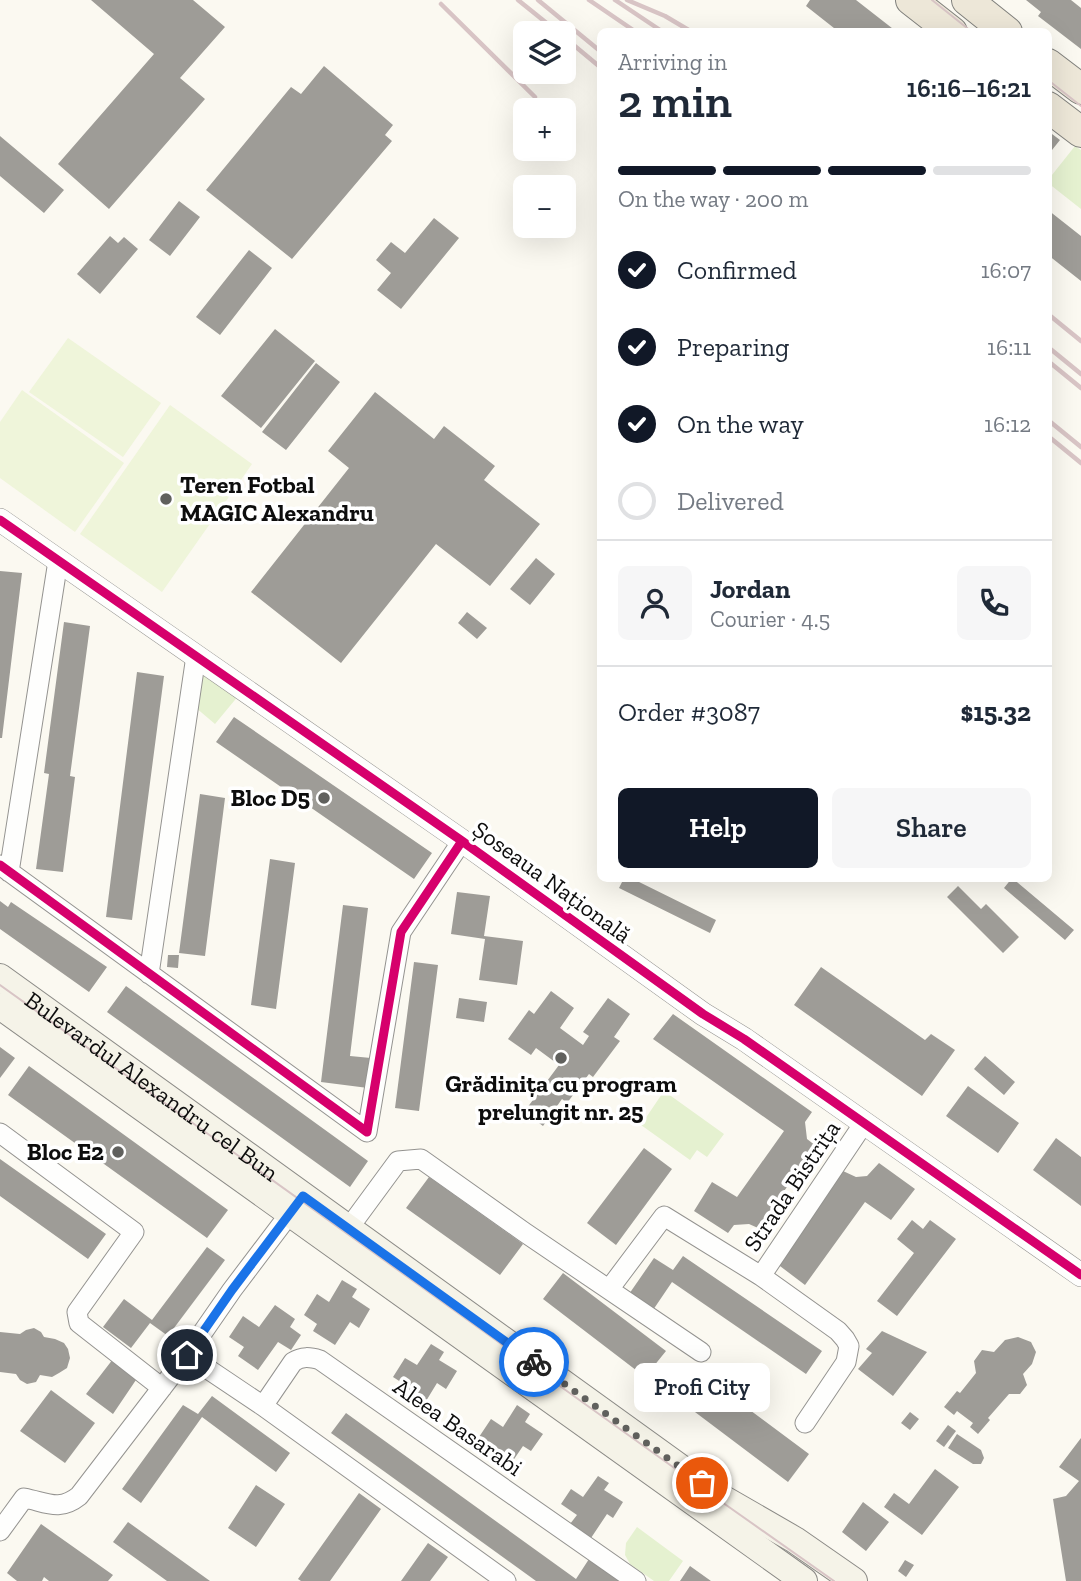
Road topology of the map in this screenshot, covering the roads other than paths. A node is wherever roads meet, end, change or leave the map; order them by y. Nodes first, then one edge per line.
1 (911, 0) edge
2 (967, 0) edge
3 (946, 28) edge
4 (1002, 28) edge
5 (1052, 67) edge
6 (1081, 89) edge
7 (1052, 110) edge
8 (1081, 132) edge
9 (0, 520) edge
10 (58, 561) junction
11 (196, 656) junction
12 (462, 841) junction
13 (4, 868) edge
14 (149, 974) junction
15 (0, 977) edge
16 (0, 1006) edge
17 (864, 1123) junction
18 (0, 1133) edge
19 (296, 1205) junction
20 (348, 1228) junction
21 (1081, 1275) edge
22 (761, 1276) junction
23 (610, 1288) junction
24 (701, 1352) dead end
25 (187, 1355) junction
26 (162, 1388) junction
27 (263, 1406) junction
28 (805, 1423) dead end
29 (0, 1531) edge
30 (506, 1581) edge
31 (636, 1581) edge
32 (804, 1581) edge
33 (854, 1581) edge

1 - 3 main road
2 - 4 main road
5 - 6 main road
7 - 8 main road
9 - 10 street, Șoseaua Națională
10 - 11 street, Șoseaua Națională
10 - 13 street
11 - 12 street, Șoseaua Națională
11 - 14 street
12 - 14 street
12 - 17 street, Șoseaua Națională
13 - 14 street
15 - 19 main road, Bulevardul Alexandru cel Bun
16 - 19 main road, Bulevardul Alexandru cel Bun
17 - 21 street, Șoseaua Națională
17 - 22 street, Strada Bistrița
18 - 26 street
19 - 20 main road, Bulevardul Alexandru cel Bun
19 - 25 street
19 - 32 main road, Bulevardul Alexandru cel Bun
20 - 23 street
20 - 33 main road, Bulevardul Alexandru cel Bun
22 - 23 street, Strada Bistrița
22 - 28 street, Strada Bistrița
23 - 24 street
25 - 26 street
25 - 27 street
26 - 29 street
27 - 30 street
27 - 31 street, Aleea Basarabi

